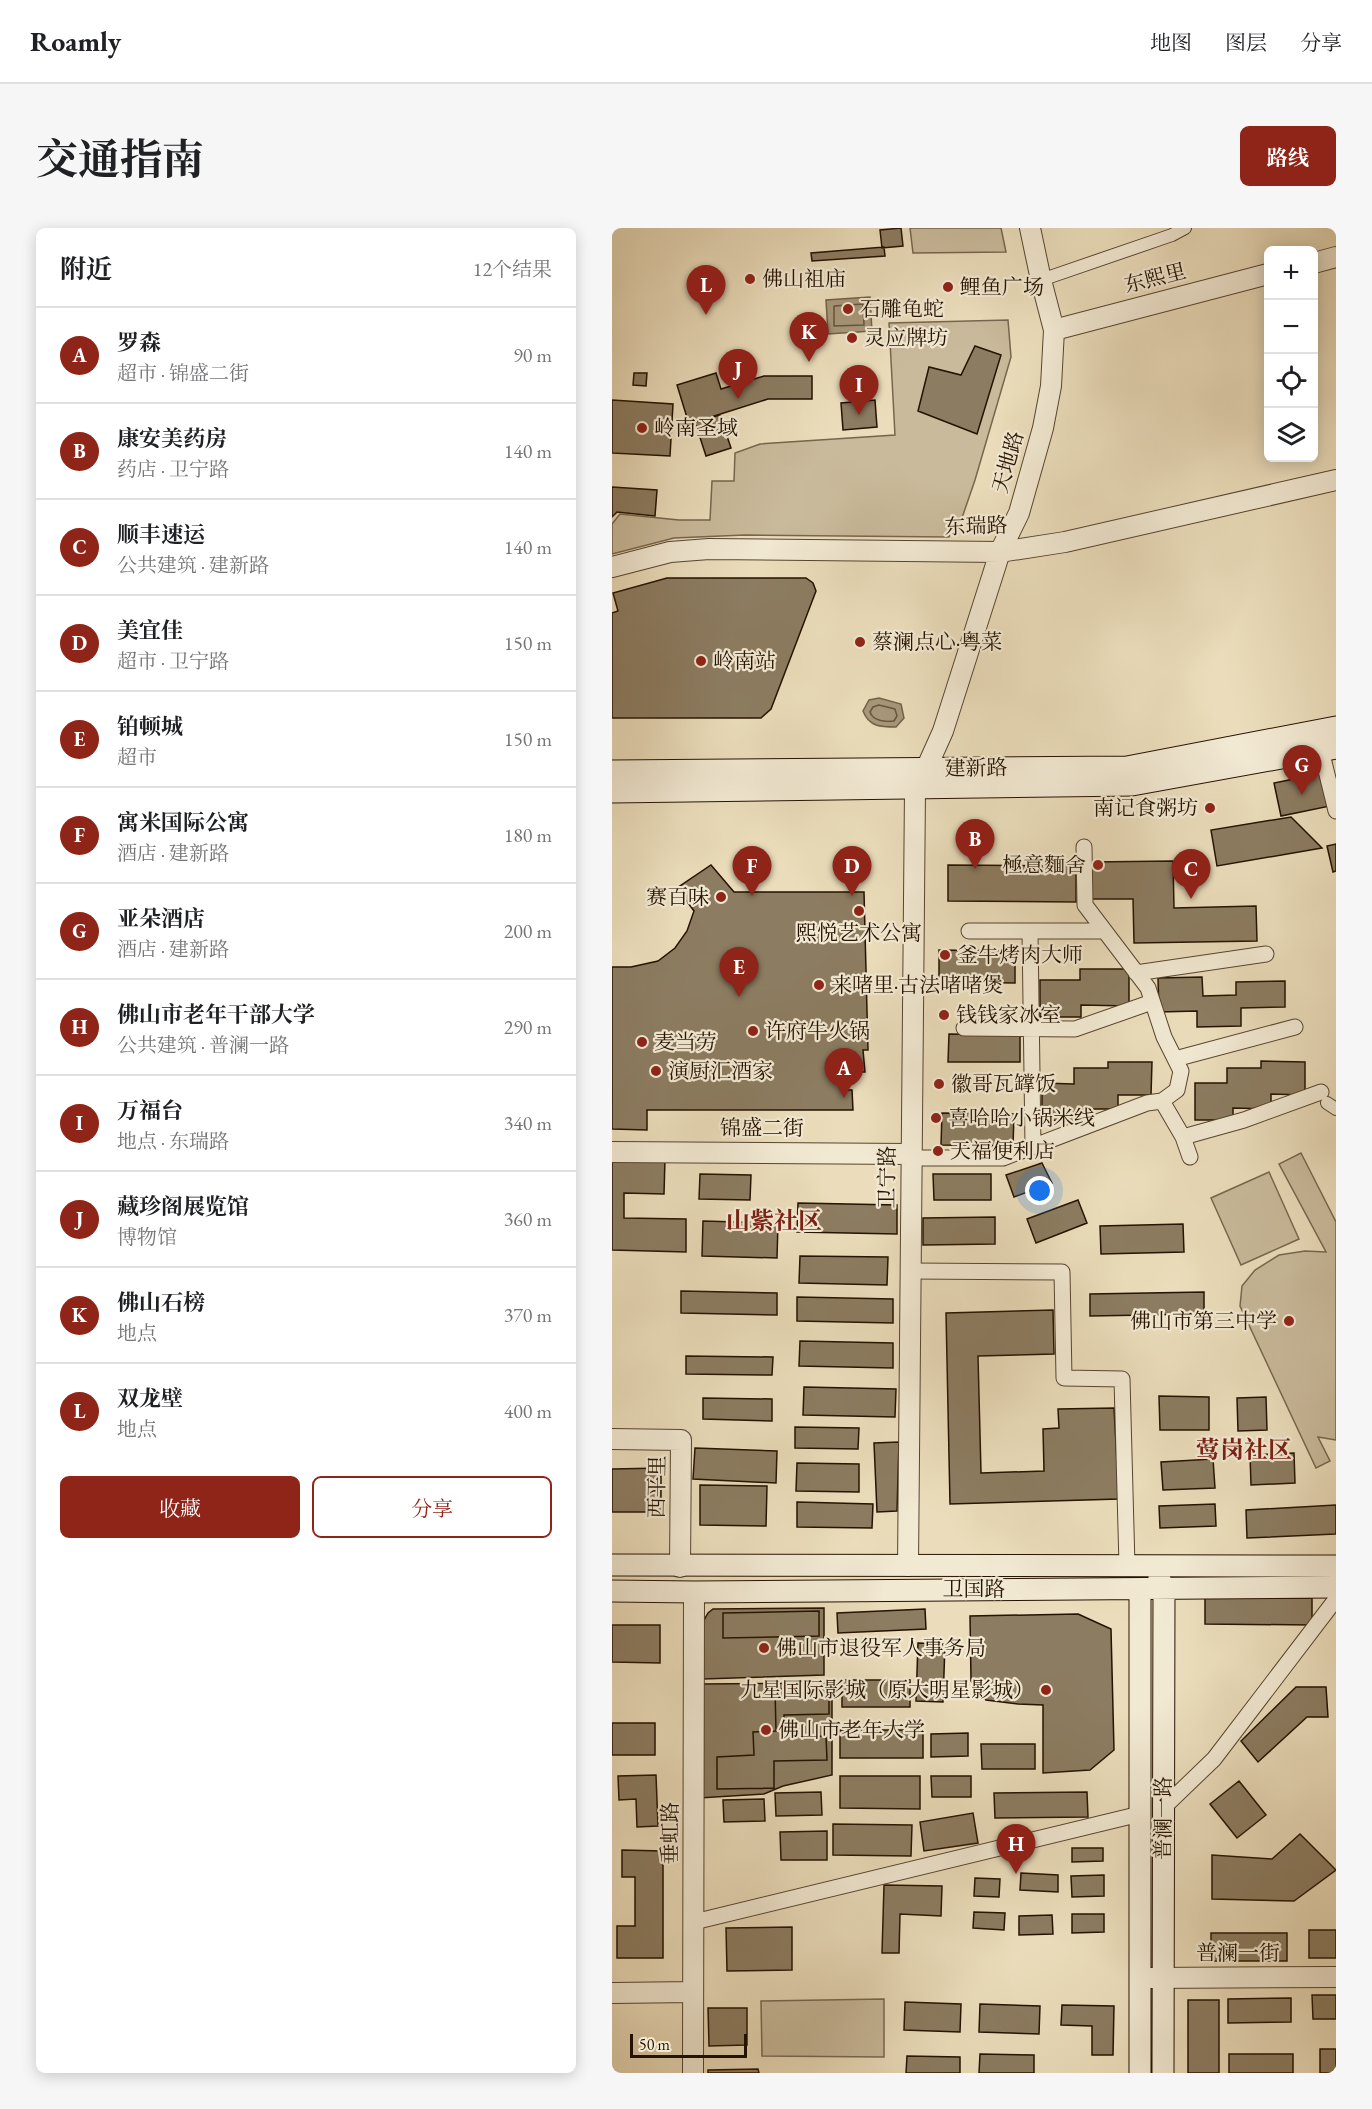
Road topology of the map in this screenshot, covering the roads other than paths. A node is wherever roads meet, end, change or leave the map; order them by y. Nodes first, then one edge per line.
1 (1030, 228) edge
2 (1185, 228) edge
3 (1170, 231) edge
4 (1336, 257) edge
5 (1318, 262) edge
6 (1264, 275) edge
7 (1041, 280) junction
8 (1054, 330) junction
9 (1336, 480) edge
10 (1000, 552) junction
11 (612, 567) edge
12 (1336, 727) edge
13 (1329, 749) edge
14 (926, 769) junction
15 (612, 771) edge
16 (915, 789) junction
17 (612, 792) edge
18 (1336, 811) edge
19 (1084, 847) dead end
20 (969, 931) dead end
21 (1030, 931) junction
22 (1104, 931) junction
23 (1266, 954) dead end
24 (1136, 973) junction
25 (1152, 1002) junction
26 (1295, 1027) dead end
27 (964, 1028) dead end
28 (1031, 1030) junction
29 (1175, 1059) junction
30 (1162, 1101) junction
31 (1328, 1101) edge
32 (1183, 1137) junction
33 (1033, 1146) junction
34 (612, 1152) edge
35 (912, 1156) junction
36 (1190, 1157) dead end
37 (910, 1271) junction
38 (612, 1439) edge
39 (612, 1565) edge
40 (680, 1566) junction
41 (908, 1566) junction
42 (1127, 1566) junction
43 (1154, 1566) junction
44 (1336, 1566) edge
45 (1336, 1587) edge
46 (1140, 1589) junction
47 (1164, 1589) junction
48 (612, 1591) edge
49 (694, 1592) junction
50 (1336, 1599) edge
51 (1163, 1808) junction
52 (1140, 1814) junction
53 (694, 1922) junction
54 (1163, 1977) junction
55 (1336, 1977) edge
56 (1140, 1978) junction
57 (693, 1992) junction
58 (612, 1993) edge
59 (693, 2073) edge
60 (1140, 2073) edge
61 (1164, 2073) edge

1 - 7 street, 天地路
2 - 3 street
3 - 7 street
4 - 5 street
6 - 8 street, 东熙里
7 - 8 street, 天地路
8 - 10 street, 天地路
9 - 10 street, 东瑞路
10 - 11 street, 东瑞路
10 - 14 street, 天地路
12 - 14 main road, 建新路
13 - 16 main road, 建新路
13 - 18 street
14 - 15 main road, 建新路
16 - 17 main road, 建新路
16 - 35 street, 卫宁路
19 - 22 street
20 - 21 street
21 - 22 street
21 - 28 street
22 - 24 street
23 - 24 street
24 - 25 street
25 - 28 street
25 - 29 street
26 - 29 street
27 - 28 street
28 - 33 street
29 - 30 street
30 - 32 street
30 - 33 street
31 - 32 street
32 - 36 street
33 - 35 street
34 - 35 street, 锦盛二街
35 - 37 street, 卫宁路
37 - 41 street, 卫宁路
37 - 42 street
38 - 40 street, 西平里
39 - 40 main road
40 - 41 main road
41 - 42 main road
42 - 43 main road
43 - 44 main road
43 - 46 main road
43 - 47 main road, 普澜一路
45 - 47 main road, 卫国路
46 - 47 main road, 卫国路
46 - 49 main road, 卫国路
46 - 52 main road, 普澜一路
47 - 51 main road, 普澜一路
48 - 49 main road, 卫国路
49 - 53 street, 垂虹路
50 - 51 street
51 - 54 main road, 普澜一路
52 - 53 street
52 - 56 main road, 普澜一路
53 - 57 street, 垂虹路
54 - 55 street, 普澜一街
54 - 56 street, 普澜一街
54 - 61 main road, 普澜一路
56 - 60 main road, 普澜一路
57 - 58 street
57 - 59 street, 垂虹路

